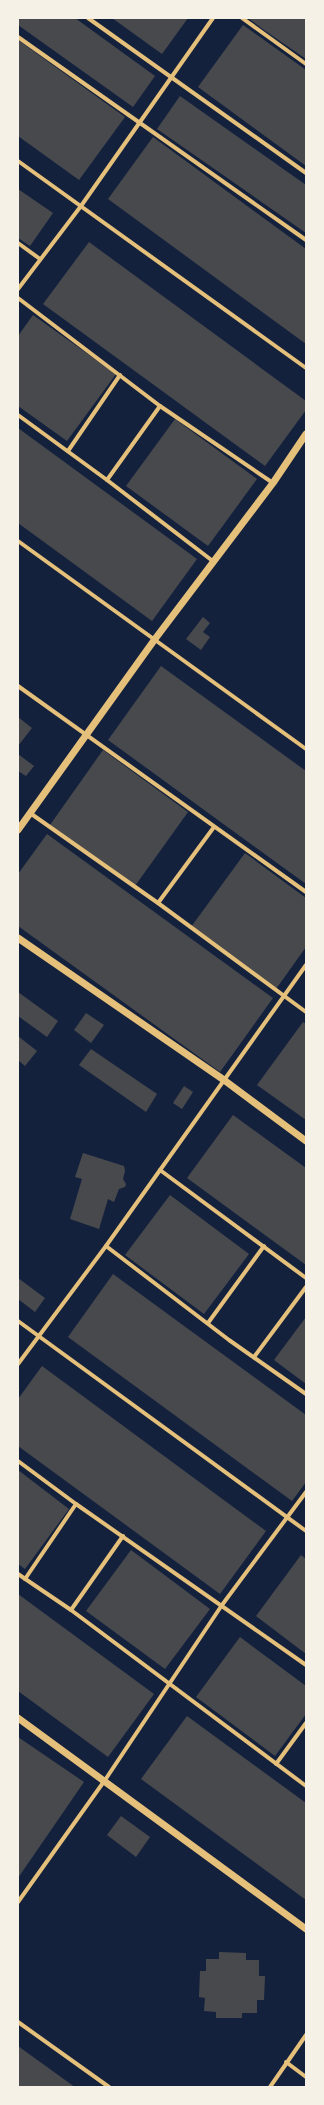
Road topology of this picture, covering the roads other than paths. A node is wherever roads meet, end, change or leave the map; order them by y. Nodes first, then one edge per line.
1 (88, 18) edge
2 (213, 18) edge
3 (242, 18) edge
4 (18, 37) edge
5 (306, 64) edge
6 (171, 79) junction
7 (138, 123) junction
8 (18, 161) edge
9 (306, 173) edge
10 (81, 206) junction
11 (306, 240) edge
12 (18, 243) edge
13 (40, 259) junction
14 (18, 289) edge
15 (18, 298) edge
16 (306, 368) edge
17 (120, 375) junction
18 (160, 406) junction
19 (18, 415) edge
20 (306, 434) edge
21 (68, 451) junction
22 (107, 480) junction
23 (273, 483) junction
24 (18, 541) edge
25 (214, 562) junction
26 (155, 639) junction
27 (18, 686) edge
28 (86, 734) junction
29 (306, 749) edge
30 (30, 813) junction
31 (214, 826) junction
32 (18, 830) edge
33 (306, 892) edge
34 (158, 903) junction
35 (18, 938) edge
36 (306, 965) edge
37 (284, 996) junction
38 (306, 1012) edge
39 (224, 1080) junction
40 (306, 1141) edge
41 (160, 1170) junction
42 (106, 1246) junction
43 (264, 1246) junction
44 (306, 1278) edge
45 (306, 1287) edge
46 (18, 1321) edge
47 (208, 1323) junction
48 (39, 1335) junction
49 (254, 1357) junction
50 (18, 1364) edge
51 (306, 1394) edge
52 (18, 1461) edge
53 (306, 1492) edge
54 (76, 1504) junction
55 (287, 1516) junction
56 (306, 1531) edge
57 (123, 1536) junction
58 (18, 1574) edge
59 (25, 1578) junction
60 (222, 1605) junction
61 (71, 1610) junction
62 (306, 1665) edge
63 (168, 1684) junction
64 (18, 1718) edge
65 (306, 1724) edge
66 (276, 1764) junction
67 (105, 1780) junction
68 (306, 1786) edge
69 (18, 1902) edge
70 (306, 1929) edge
71 (18, 2022) edge
72 (306, 2035) edge
73 (286, 2062) junction
74 (306, 2077) edge
75 (109, 2087) edge
76 (270, 2087) edge

1 - 6 street
2 - 6 street
3 - 5 street
4 - 7 street
6 - 7 street
6 - 9 street
7 - 10 street
7 - 11 street
8 - 10 street
10 - 13 street
10 - 16 street
12 - 13 street
13 - 14 street
15 - 17 street
17 - 18 street
17 - 21 street
18 - 22 street
18 - 23 street
19 - 21 street
20 - 23 street
21 - 22 street
22 - 25 street
23 - 25 street
24 - 26 street
25 - 26 street
26 - 28 street
26 - 29 street
27 - 28 street
28 - 30 street
28 - 31 street
30 - 32 street
30 - 34 street
31 - 33 street
31 - 34 street
34 - 37 street
35 - 39 street
36 - 37 street
37 - 38 street
37 - 39 street
39 - 40 street
39 - 41 street
41 - 42 street
41 - 43 street
42 - 47 street
42 - 48 street
43 - 44 street
43 - 47 street
45 - 49 street
46 - 48 street
47 - 49 street
48 - 50 street
48 - 55 street
49 - 51 street
52 - 54 street
53 - 55 street
54 - 57 street
54 - 59 street
55 - 56 street
55 - 60 street
57 - 60 street
57 - 61 street
58 - 59 street
59 - 61 street
60 - 62 street
60 - 63 street
61 - 63 street
63 - 66 street
63 - 67 street
64 - 67 street
65 - 66 street
66 - 68 street
67 - 69 street
67 - 70 street
71 - 75 street
72 - 73 street
73 - 74 street
73 - 76 street

